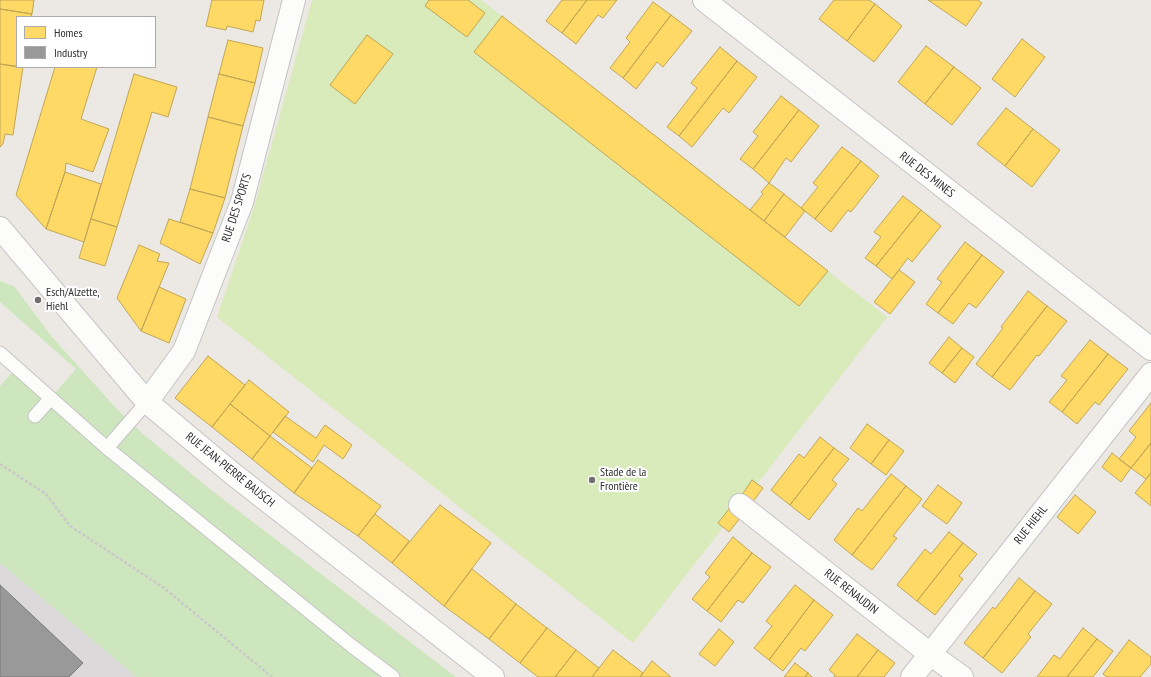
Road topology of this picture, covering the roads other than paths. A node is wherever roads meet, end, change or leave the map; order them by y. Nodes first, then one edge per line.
1 (294, 0) edge
2 (704, 0) edge
3 (0, 228) edge
4 (1151, 349) edge
5 (0, 353) edge
6 (1151, 374) edge
7 (51, 398) junction
8 (147, 402) junction
9 (35, 416) dead end
10 (107, 448) junction
11 (740, 505) dead end
12 (930, 654) junction
13 (393, 677) edge
14 (494, 677) edge
15 (912, 677) edge
16 (962, 677) edge

1 - 8 street, RUE DES SPORTS
2 - 4 street, RUE DES MINES
3 - 8 street, RUE JEAN-PIERRE BAUSCH
5 - 7 lane
6 - 12 street, RUE HIEHL
7 - 9 lane
7 - 10 lane
8 - 10 lane
8 - 14 street, RUE JEAN-PIERRE BAUSCH
10 - 13 lane
11 - 12 street, RUE RENAUDIN
12 - 15 street, RUE HIEHL
12 - 16 street, RUE RENAUDIN

